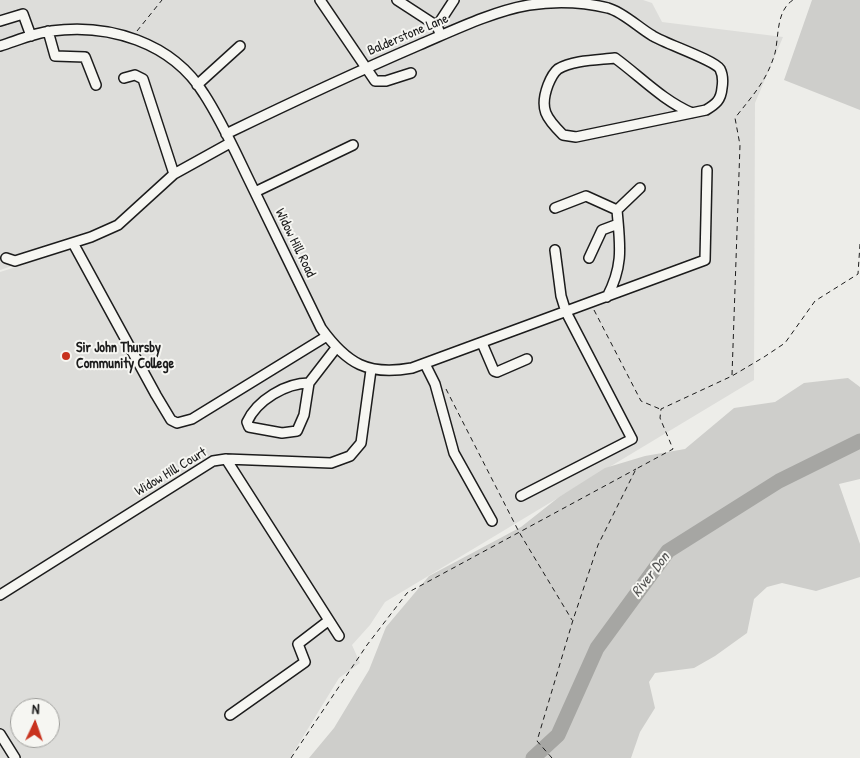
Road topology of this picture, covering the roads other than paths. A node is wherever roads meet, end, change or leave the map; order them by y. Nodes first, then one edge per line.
1 (320, 0) edge
2 (397, 0) edge
3 (454, 0) edge
4 (515, 4) edge
5 (0, 21) edge
6 (436, 26) junction
7 (48, 31) junction
8 (31, 36) junction
9 (441, 36) junction
10 (0, 46) edge
11 (240, 46) dead end
12 (368, 67) junction
13 (411, 73) dead end
14 (124, 78) dead end
15 (96, 85) dead end
16 (197, 85) junction
17 (692, 113) junction
18 (228, 138) junction
19 (353, 145) dead end
20 (707, 170) dead end
21 (174, 174) junction
22 (640, 188) dead end
23 (255, 192) junction
24 (555, 208) dead end
25 (617, 210) junction
26 (618, 224) junction
27 (73, 243) junction
28 (555, 250) dead end
29 (6, 258) dead end
30 (590, 258) dead end
31 (607, 297) junction
32 (566, 312) junction
33 (327, 336) junction
34 (482, 343) junction
35 (336, 348) junction
36 (527, 359) dead end
37 (425, 364) junction
38 (371, 370) junction
39 (309, 383) junction
40 (226, 459) junction
41 (521, 496) dead end
42 (492, 521) dead end
43 (0, 595) edge
44 (328, 621) junction
45 (339, 636) dead end
46 (230, 715) dead end
47 (0, 734) edge
48 (15, 758) edge

1 - 12 street
2 - 6 street
3 - 6 street
4 - 9 street, Balderstone Lane
4 - 17 street, Balderstone Lane
5 - 8 street
6 - 9 street
7 - 8 street, Widow Hill Road
7 - 15 street
7 - 16 street, Widow Hill Road
8 - 10 street, Widow Hill Road
9 - 12 street, Balderstone Lane
11 - 16 street
12 - 13 street
12 - 18 street, Balderstone Lane
14 - 21 street
16 - 18 street, Widow Hill Road
17 - 17 street
18 - 21 street, Balderstone Lane
18 - 23 street, Widow Hill Road
19 - 23 street
20 - 31 street, Widow Hill Road
21 - 27 street, Balderstone Lane
22 - 25 street
23 - 33 street, Widow Hill Road
24 - 25 street
25 - 26 street
26 - 30 street
26 - 31 street
27 - 29 street, Balderstone Lane
27 - 33 street
28 - 32 street
31 - 32 street, Widow Hill Road
32 - 34 street, Widow Hill Road
32 - 41 street
33 - 35 street, Widow Hill Road
34 - 36 street
34 - 37 street, Widow Hill Road
35 - 38 street, Widow Hill Road
35 - 39 street
37 - 38 street, Widow Hill Road
37 - 42 street
38 - 40 street, Widow Hill Court
39 - 39 street
40 - 43 street, Widow Hill Court
40 - 44 street
44 - 45 street
44 - 46 street
47 - 48 street

